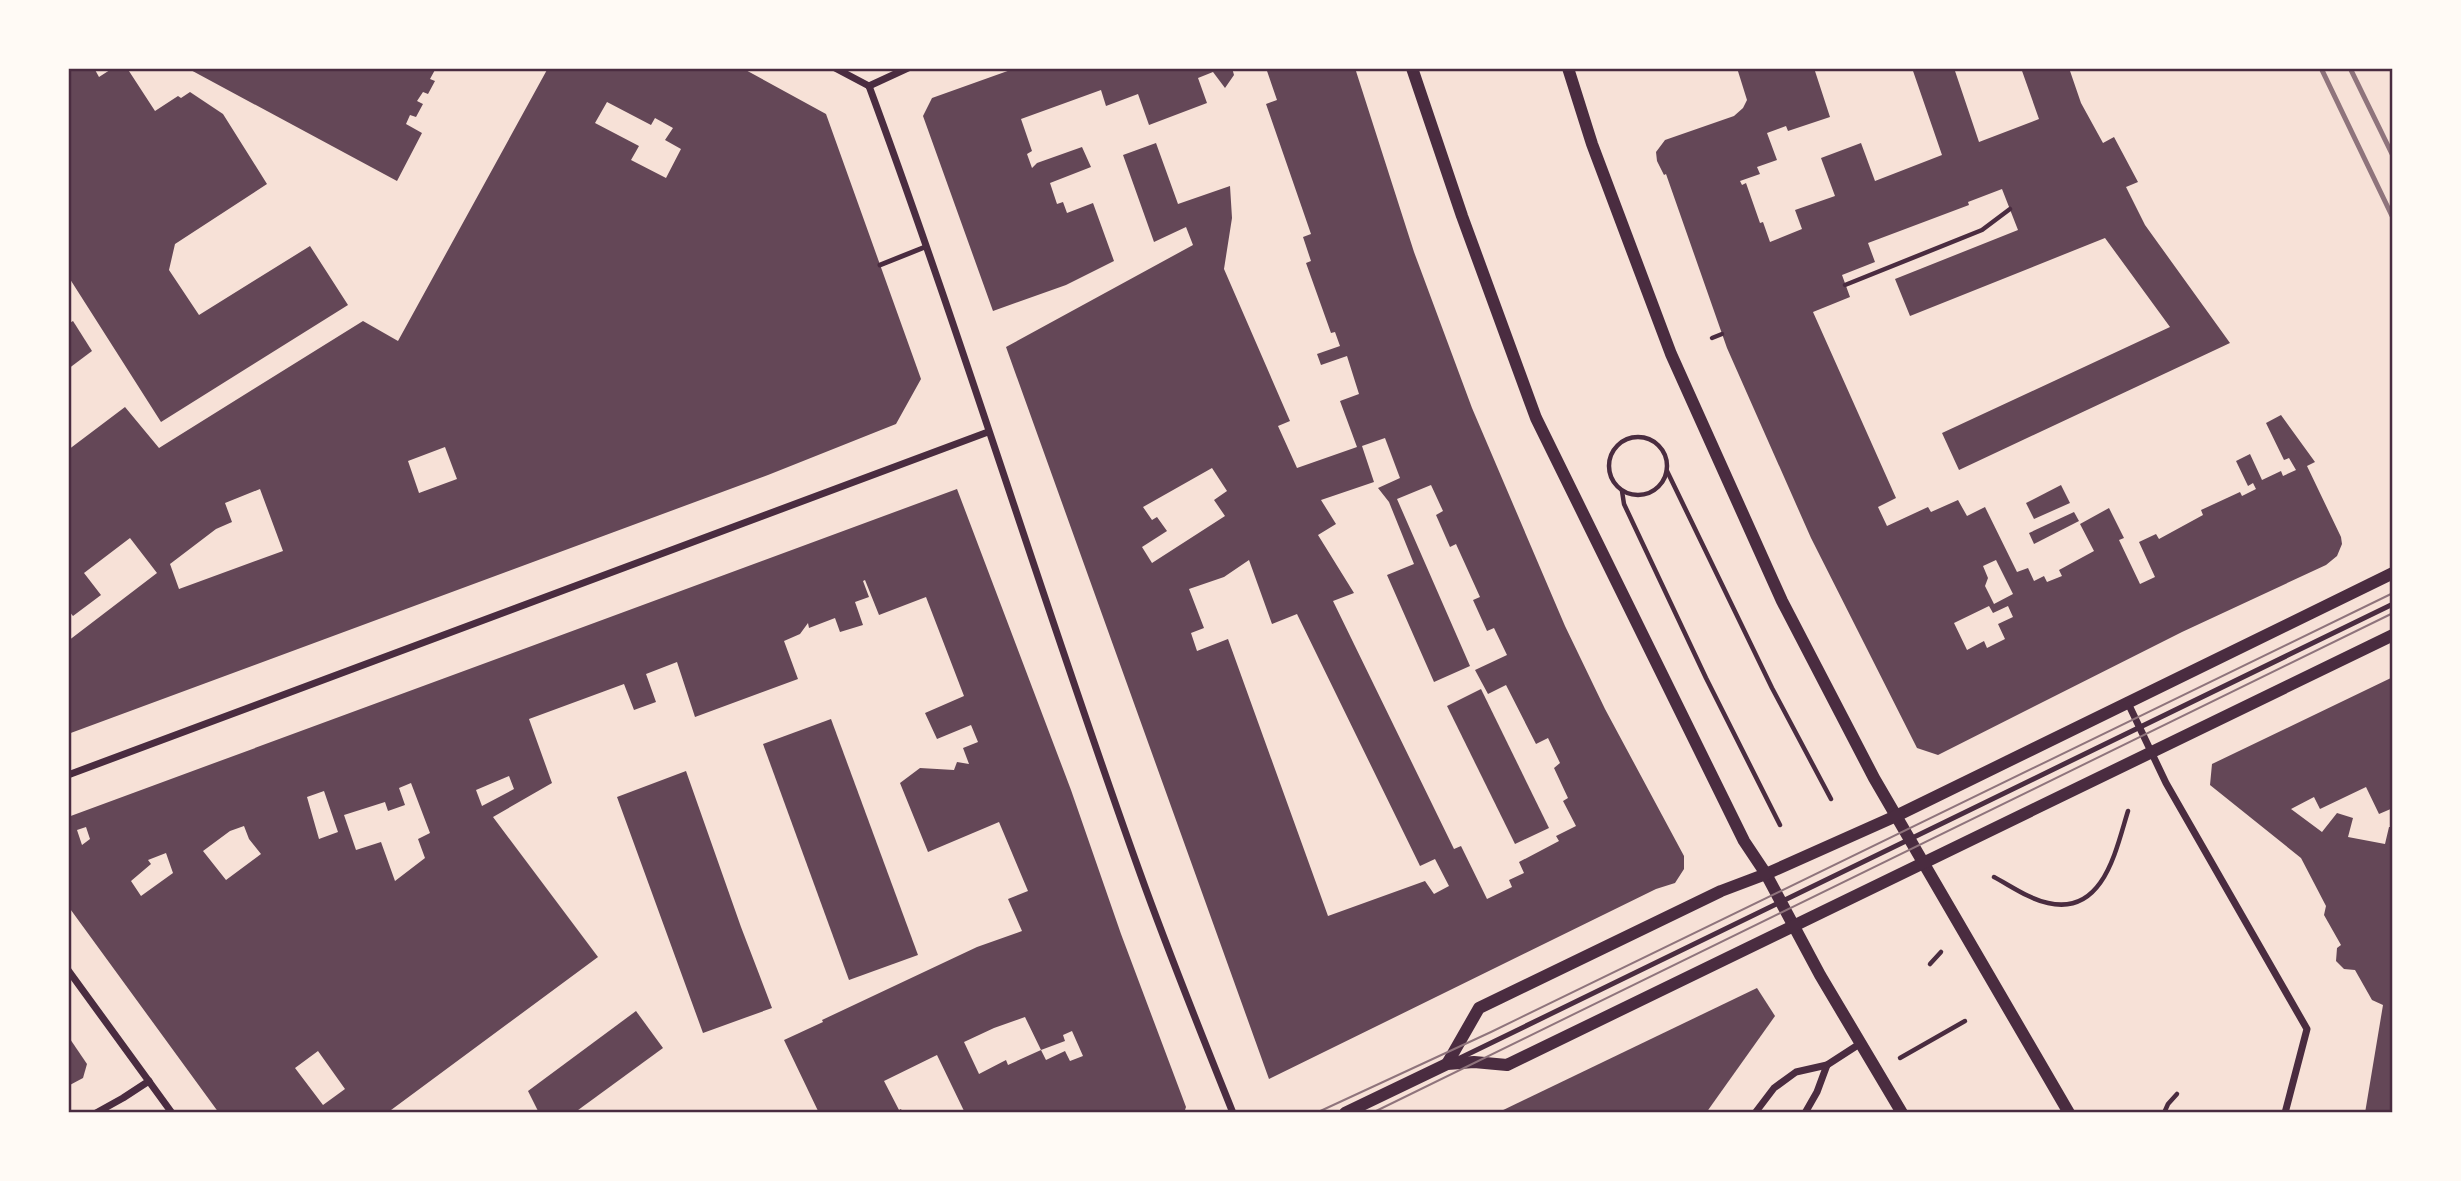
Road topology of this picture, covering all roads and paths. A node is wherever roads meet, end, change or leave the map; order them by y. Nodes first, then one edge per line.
1 (835, 68) edge
2 (908, 68) edge
3 (1412, 68) edge
4 (1568, 68) edge
5 (869, 86) junction
6 (2010, 209) dead end
7 (925, 247) junction
8 (880, 265) dead end
9 (1845, 285) dead end
10 (1722, 334) dead end
11 (1712, 338) dead end
12 (988, 432) junction
13 (1667, 471) junction
14 (1622, 491) junction
15 (2393, 573) edge
16 (2393, 604) edge
17 (2393, 635) edge
18 (2127, 702) junction
19 (2138, 727) junction
20 (2150, 753) junction
21 (68, 775) edge
22 (1831, 799) dead end
23 (2128, 811) dead end
24 (1896, 816) junction
25 (1780, 825) dead end
26 (1909, 839) junction
27 (1923, 863) junction
28 (1766, 874) junction
29 (1994, 877) dead end
30 (1781, 902) junction
31 (1794, 926) junction
32 (68, 970) edge
33 (1965, 1021) dead end
34 (1861, 1043) junction
35 (1910, 1052) dead end
36 (1447, 1064) junction
37 (1827, 1065) junction
38 (149, 1081) junction
39 (2177, 1094) dead end
40 (96, 1113) edge
41 (172, 1113) edge
42 (1233, 1113) edge
43 (1345, 1113) edge
44 (1755, 1113) edge
45 (1805, 1113) edge
46 (1902, 1113) edge
47 (2069, 1113) edge
48 (2164, 1113) edge
49 (2285, 1113) edge

1 - 5 street
2 - 5 street
3 - 28 street
4 - 24 street
5 - 7 street
6 - 9 path
7 - 8 lane
7 - 12 street
10 - 11 path
12 - 21 street
12 - 42 street
13 - 14 path
13 - 14 path
13 - 22 path
14 - 25 path
15 - 18 street
16 - 19 lane
17 - 20 street
18 - 19 street
18 - 24 street
19 - 20 street
19 - 26 lane
20 - 27 street
20 - 49 street
23 - 29 path
24 - 26 street
24 - 28 street
26 - 27 street
26 - 30 lane
27 - 31 street
27 - 47 street
28 - 30 street
28 - 36 street
30 - 31 street
30 - 36 lane
31 - 34 street
31 - 36 street
32 - 38 street
33 - 35 path
34 - 37 street
34 - 46 street
36 - 43 street
37 - 44 street
37 - 45 street
38 - 40 street
38 - 41 street
39 - 48 path

